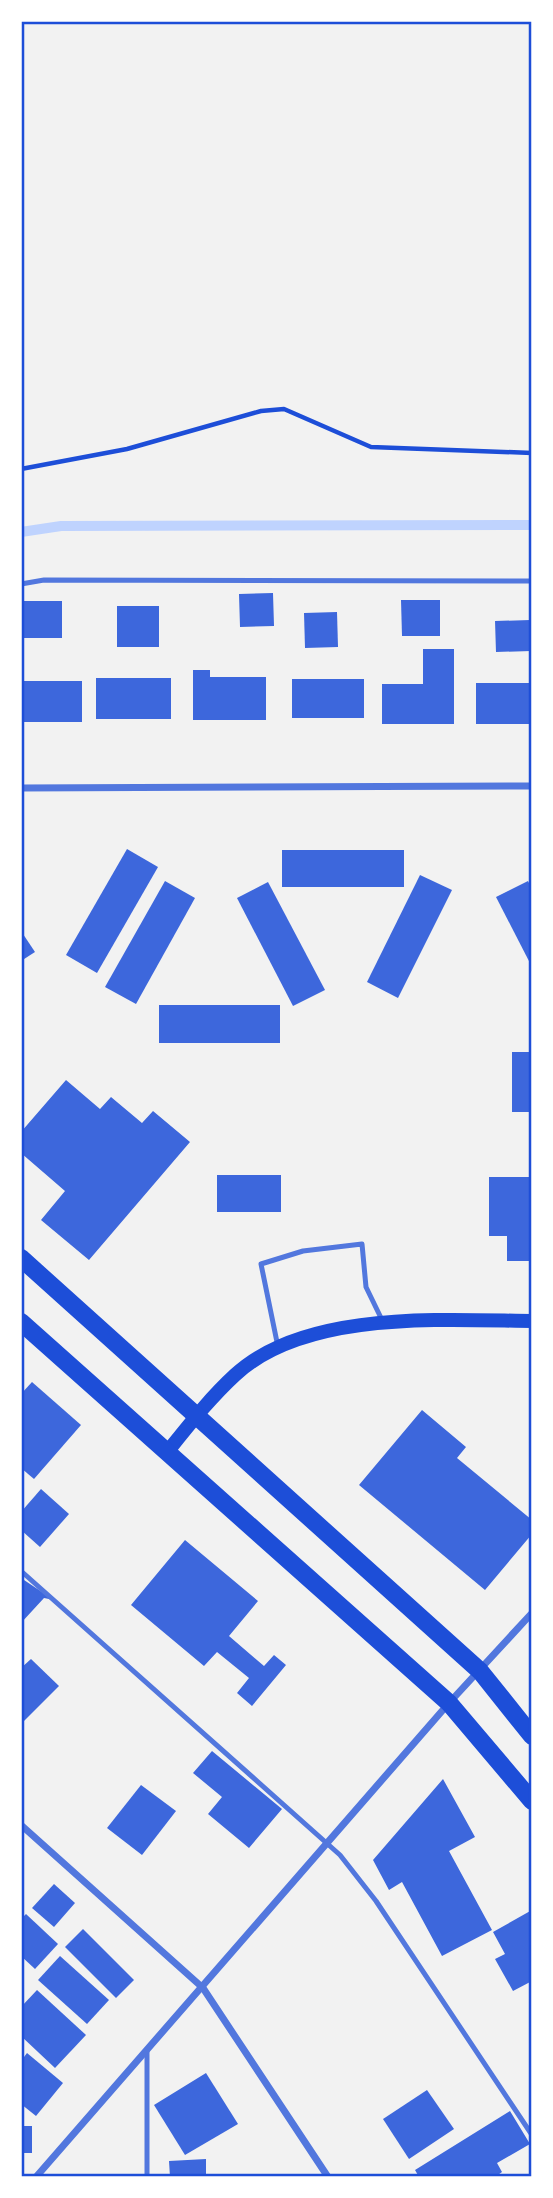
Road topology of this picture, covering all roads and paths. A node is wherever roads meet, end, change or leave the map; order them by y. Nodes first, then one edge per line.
1 (532, 453) edge
2 (21, 470) edge
3 (532, 581) edge
4 (21, 583) edge
5 (532, 786) edge
6 (21, 788) edge
7 (21, 1258) edge
8 (532, 1321) edge
9 (21, 1322) edge
10 (383, 1322) junction
11 (278, 1348) junction
12 (198, 1415) junction
13 (168, 1451) junction
14 (21, 1570) edge
15 (532, 1613) edge
16 (480, 1671) junction
17 (449, 1703) junction
18 (532, 1736) edge
19 (532, 1801) edge
20 (21, 1825) edge
21 (328, 1844) junction
22 (203, 1988) junction
23 (147, 2052) junction
24 (532, 2135) edge
25 (36, 2177) edge
26 (147, 2177) edge
27 (328, 2177) edge

1 - 2 path
3 - 4 lane
5 - 6 street
7 - 12 main road
8 - 10 main road
9 - 13 main road
10 - 11 main road
10 - 11 lane
11 - 12 main road
12 - 13 main road
12 - 16 main road
13 - 17 main road
14 - 21 lane
15 - 16 street
16 - 17 street
16 - 18 main road
17 - 19 main road
17 - 21 street
20 - 22 street
21 - 22 street
21 - 24 lane
22 - 23 street
22 - 27 street
23 - 25 street
23 - 26 lane

